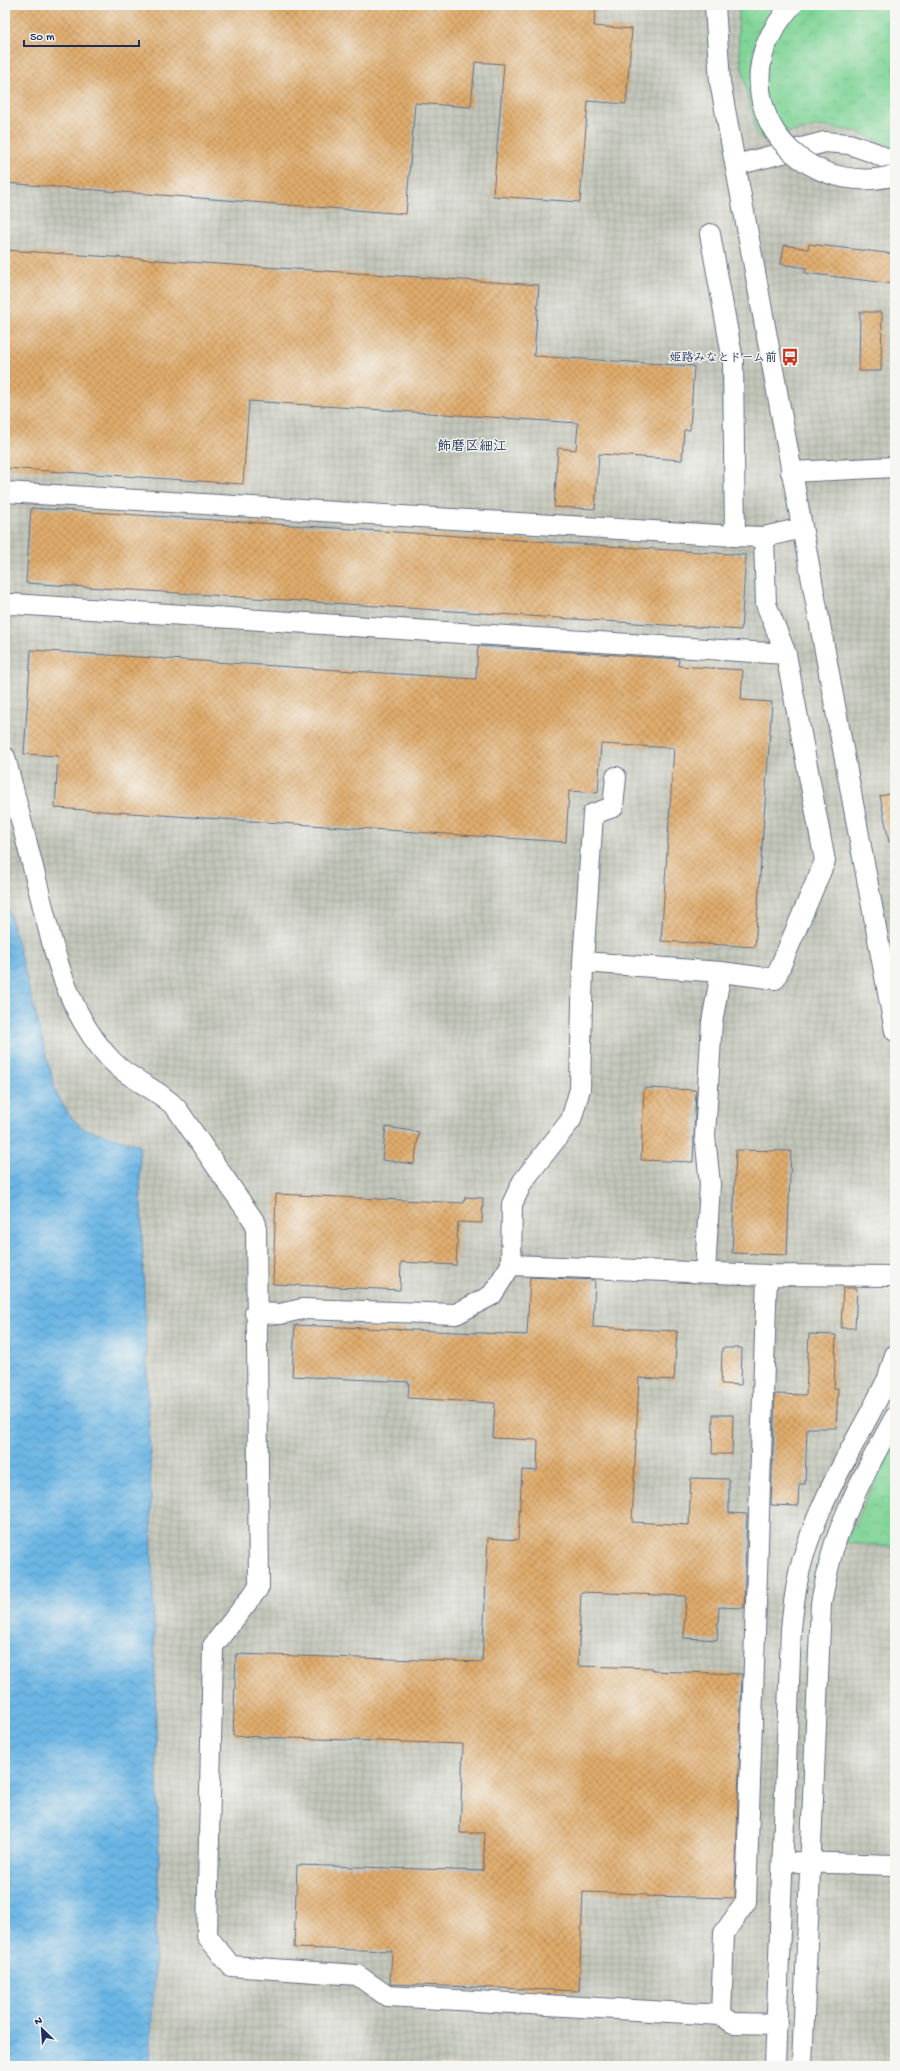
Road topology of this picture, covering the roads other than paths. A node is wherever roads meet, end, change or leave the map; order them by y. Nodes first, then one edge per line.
1 (715, 5) edge
2 (792, 5) edge
3 (895, 163) edge
4 (736, 165) junction
5 (895, 175) edge
6 (710, 234) dead end
7 (895, 467) edge
8 (791, 472) junction
9 (5, 492) edge
10 (802, 528) junction
11 (735, 536) junction
12 (764, 537) junction
13 (5, 605) edge
14 (786, 654) junction
15 (5, 757) edge
16 (616, 777) dead end
17 (584, 962) junction
18 (889, 963) edge
19 (721, 972) junction
20 (895, 1032) edge
21 (511, 1266) junction
22 (704, 1273) junction
23 (767, 1275) junction
24 (895, 1276) edge
25 (255, 1313) junction
26 (895, 1355) edge
27 (892, 1375) edge
28 (895, 1417) edge
29 (783, 1862) junction
30 (809, 1862) junction
31 (895, 1865) edge
32 (721, 2015) junction
33 (777, 2024) junction
34 (776, 2066) edge
35 (802, 2066) edge

1 - 4 street
2 - 5 street, bridge
3 - 4 street
4 - 8 street
6 - 11 street
7 - 8 street
8 - 10 street
9 - 11 street
10 - 12 street
10 - 18 street
11 - 12 street
12 - 14 street
13 - 14 street
14 - 19 street
15 - 25 street
16 - 17 street
17 - 19 street
17 - 21 street
18 - 20 street
19 - 22 street
21 - 22 street
21 - 25 street
22 - 23 street
23 - 24 street
23 - 32 street
25 - 32 street
26 - 27 street
27 - 29 street
28 - 30 street
29 - 30 street
29 - 33 street
30 - 31 street
30 - 35 street
32 - 33 street
33 - 34 street

